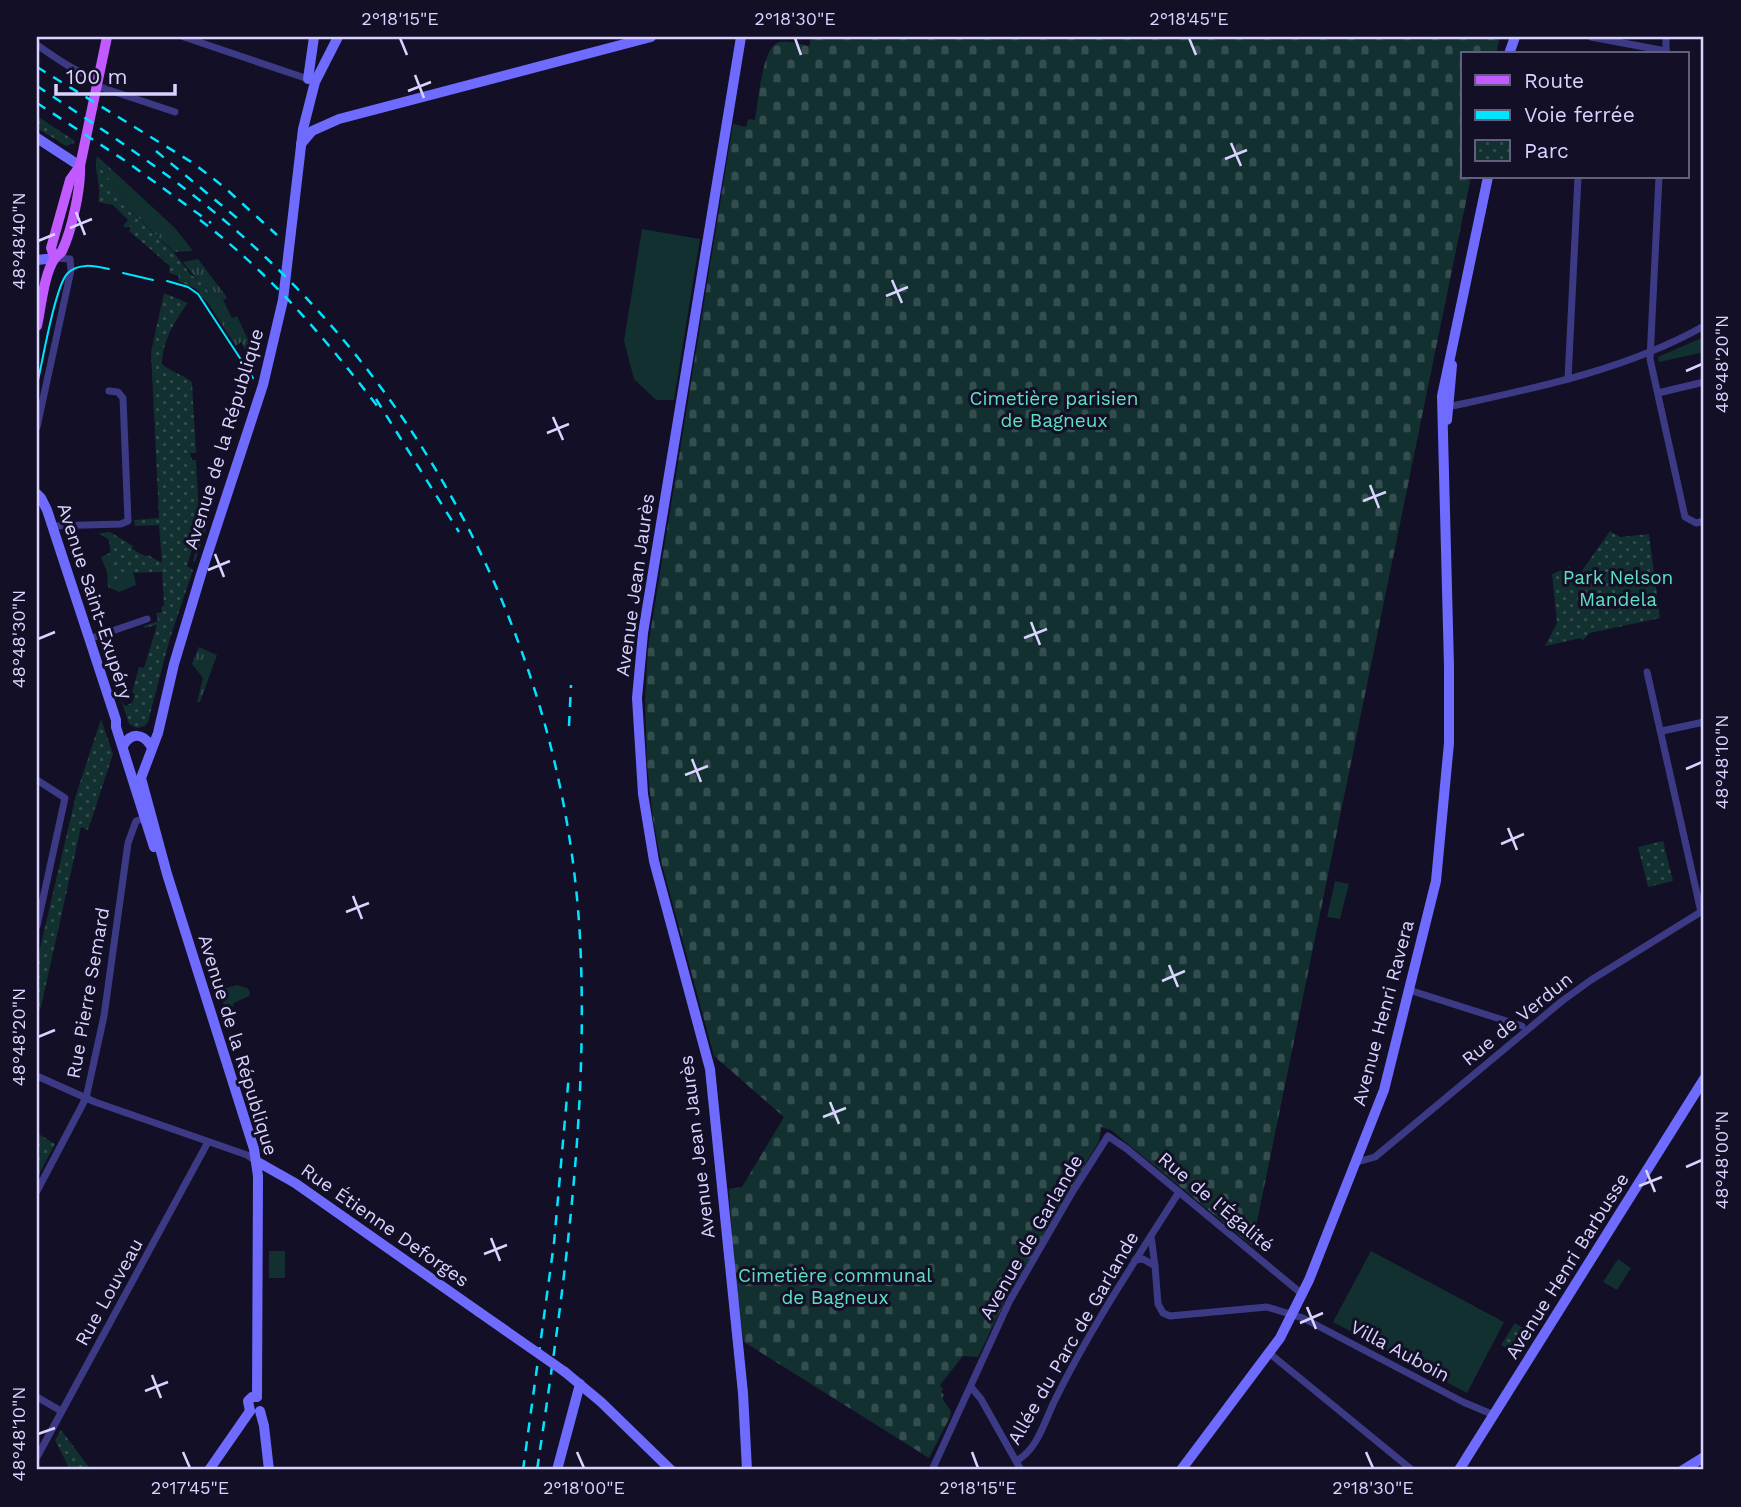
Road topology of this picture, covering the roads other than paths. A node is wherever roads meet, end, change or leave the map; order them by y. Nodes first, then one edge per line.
1 (107, 37) edge
2 (184, 37) edge
3 (314, 37) edge
4 (651, 37) edge
5 (741, 37) edge
6 (1591, 37) edge
7 (1666, 37) edge
8 (336, 39) edge
9 (37, 45) edge
10 (1666, 52) edge
11 (312, 59) junction
12 (308, 79) joint
13 (98, 83) junction
14 (175, 112) dead end
15 (306, 113) junction
16 (339, 119) junction
17 (37, 138) edge
18 (300, 145) junction
19 (80, 166) junction
20 (1488, 178) edge
21 (1578, 178) edge
22 (1659, 178) edge
23 (55, 258) junction
24 (37, 260) edge
25 (37, 326) edge
26 (1704, 326) edge
27 (1650, 351) junction
28 (1452, 352) junction
29 (1568, 379) junction
30 (1704, 382) edge
31 (109, 391) dead end
32 (1658, 393) junction
33 (1448, 407) junction
34 (37, 427) edge
35 (37, 495) edge
36 (1704, 521) edge
37 (52, 526) junction
38 (1446, 557) junction
39 (147, 620) dead end
40 (89, 639) junction
41 (1647, 672) dead end
42 (161, 712) junction
43 (116, 720) junction
44 (1704, 722) edge
45 (1662, 731) junction
46 (138, 736) junction
47 (123, 746) junction
48 (151, 746) junction
49 (129, 766) junction
50 (144, 766) junction
51 (37, 780) edge
52 (146, 819) junction
53 (1703, 911) edge
54 (37, 926) edge
55 (1409, 990) junction
56 (1522, 1026) dead end
57 (37, 1076) edge
58 (1704, 1079) edge
59 (86, 1098) junction
60 (1108, 1136) joint
61 (208, 1142) junction
62 (256, 1161) junction
63 (1357, 1162) junction
64 (37, 1191) edge
65 (1179, 1192) junction
66 (1151, 1236) junction
67 (1135, 1260) junction
68 (1155, 1266) junction
69 (1302, 1294) junction
70 (1291, 1315) junction
71 (1269, 1353) junction
72 (580, 1384) junction
73 (971, 1387) junction
74 (37, 1397) edge
75 (61, 1411) junction
76 (255, 1411) junction
77 (1494, 1415) junction
78 (37, 1457) edge
79 (1704, 1457) edge
80 (1016, 1461) junction
81 (209, 1470) edge
82 (269, 1470) edge
83 (557, 1470) edge
84 (671, 1470) edge
85 (747, 1470) edge
86 (932, 1470) edge
87 (1020, 1470) edge
88 (1181, 1470) edge
89 (1412, 1470) edge
90 (1459, 1470) edge
91 (1683, 1470) edge

1 - 13 main road
2 - 12 street
3 - 11 street
4 - 16 street
5 - 85 street, Avenue Jean Jaurès
6 - 10 street
7 - 10 street
8 - 11 street
8 - 15 street
9 - 13 street
11 - 12 street
13 - 14 street
13 - 19 main road
15 - 16 street
15 - 18 street, Avenue de la République
16 - 18 street
17 - 19 street
18 - 42 street, Avenue de la République
19 - 23 main road
20 - 28 street, Avenue Henri Ravera
21 - 29 street
22 - 27 street
23 - 24 street
23 - 25 main road
23 - 34 street
26 - 27 street
27 - 29 street
27 - 32 street
28 - 33 street, Avenue Henri Ravera
28 - 38 street, Avenue Henri Ravera
29 - 33 street
30 - 32 street
31 - 37 street
32 - 36 street
33 - 38 street, Avenue Henri Ravera
35 - 37 street, Avenue Saint-Exupéry
37 - 40 street, Avenue Saint-Exupéry
38 - 55 street, Avenue Henri Ravera
39 - 40 street
40 - 43 street, Avenue Saint-Exupéry
41 - 45 street
42 - 46 street, Avenue de la République
42 - 48 street, Avenue de la République
43 - 46 street, Avenue Saint-Exupéry
43 - 47 street, Avenue Saint-Exupéry
44 - 45 street
45 - 53 street
46 - 47 street
46 - 48 street
47 - 49 street
48 - 50 street
49 - 50 street
49 - 52 street, Avenue de la République
50 - 52 street, Avenue de la République
51 - 54 street
52 - 59 street, Rue Pierre Semard
52 - 62 street, Avenue de la République
53 - 63 street, Rue de Verdun
55 - 56 street
55 - 63 street, Avenue Henri Ravera
57 - 59 street, Rue Étienne Deforges
58 - 77 street, Avenue Henri Barbusse
59 - 61 street, Rue Étienne Deforges
59 - 64 street, Rue Pierre Semard
60 - 65 street, Rue de l'Égalité
60 - 73 street, Avenue de Garlande
61 - 62 street, Rue Étienne Deforges
61 - 75 street, Rue Louveau
62 - 72 street, Rue Étienne Deforges, bridge
62 - 76 street, Avenue de la République
63 - 69 street, Avenue Henri Ravera
65 - 66 street, Allée du Parc de Garlande
65 - 69 street, Rue de l'Égalité
66 - 67 street, Allée du Parc de Garlande
66 - 68 street
67 - 68 street
67 - 80 street, Allée du Parc de Garlande
68 - 70 street, Villa Auboin
69 - 70 street, Avenue Henri Ravera
70 - 71 street, Avenue Henri Ravera
70 - 77 street, Villa Auboin
71 - 88 street, Avenue Henri Ravera
71 - 89 street
72 - 83 street
72 - 84 street, Rue Étienne Deforges
73 - 80 street
73 - 86 street, Avenue de Garlande
74 - 75 street
75 - 78 street, Rue Louveau
76 - 81 street
76 - 82 street, Avenue de la République
77 - 90 street, Avenue Henri Barbusse
79 - 91 street
80 - 87 street

